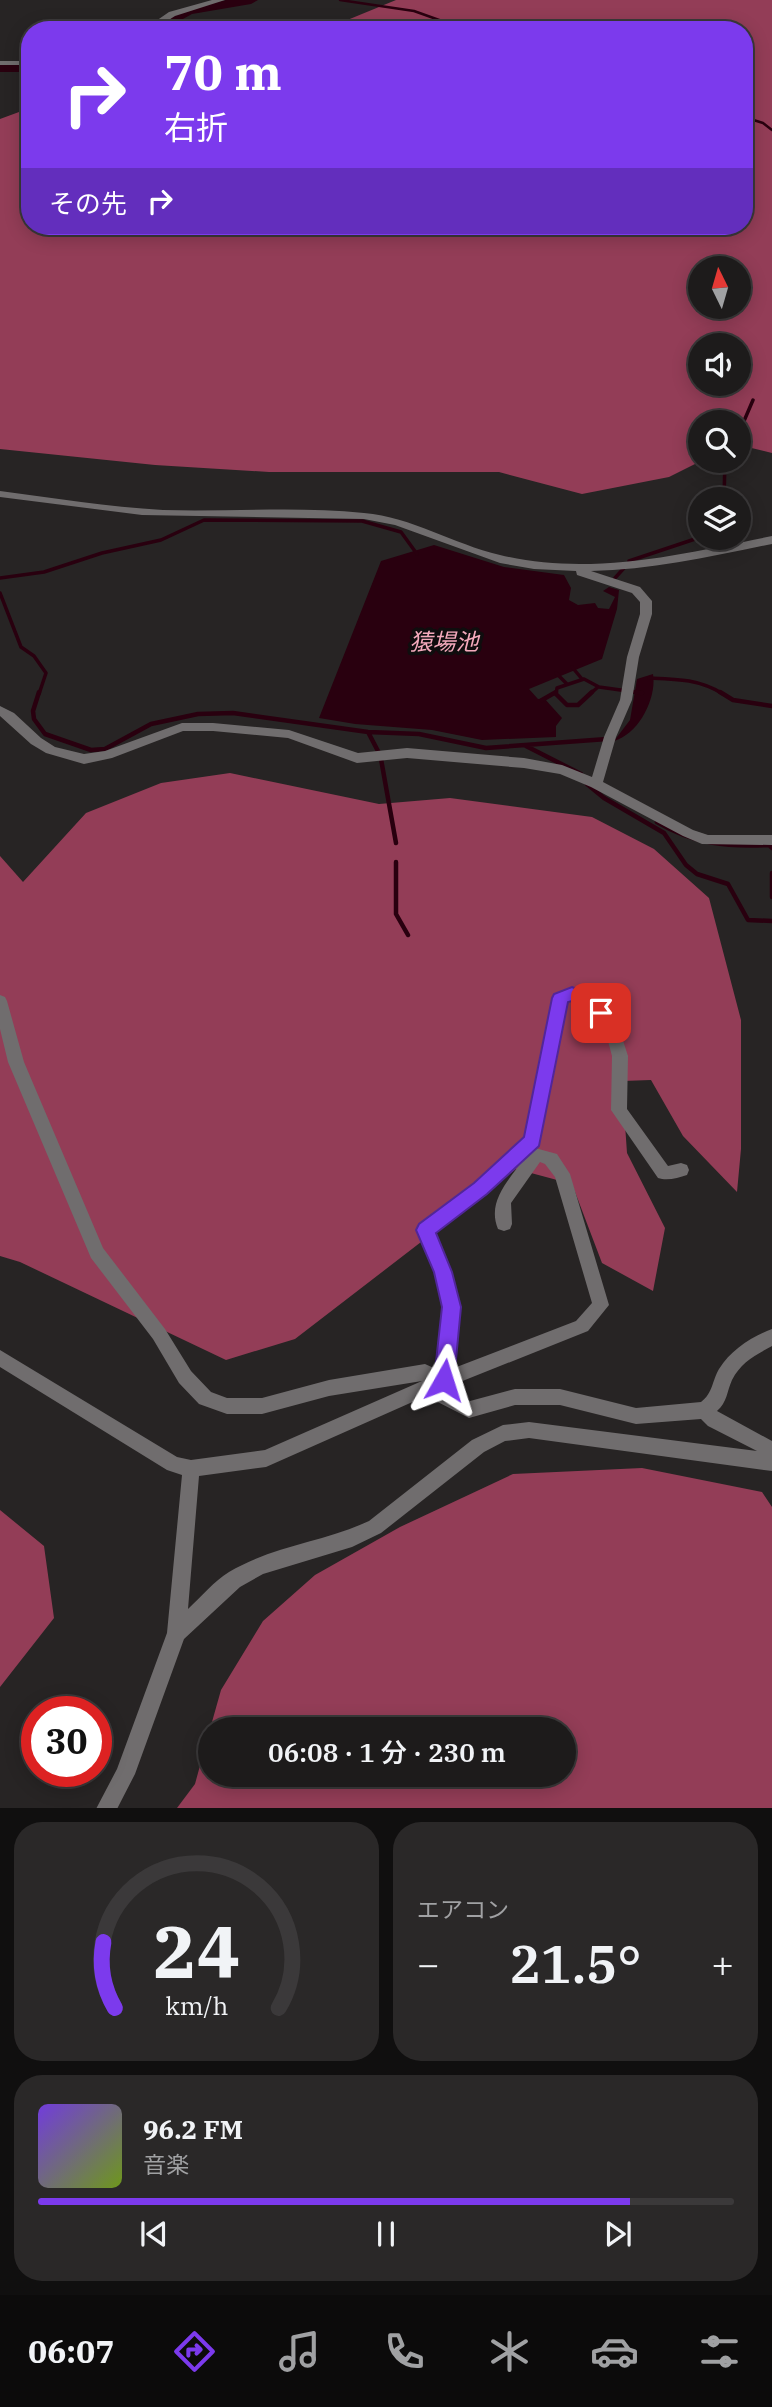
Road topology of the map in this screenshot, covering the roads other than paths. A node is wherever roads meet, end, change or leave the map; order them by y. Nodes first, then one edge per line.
1 (221, 0) edge
2 (161, 21) edge
3 (21, 62) edge
4 (0, 63) edge
5 (0, 494) edge
6 (772, 540) edge
7 (571, 567) junction
8 (0, 710) edge
9 (589, 781) junction
10 (772, 840) edge
11 (0, 1000) edge
12 (681, 1170) dead end
13 (504, 1224) dead end
14 (772, 1338) edge
15 (0, 1358) edge
16 (444, 1380) junction
17 (426, 1387) junction
18 (704, 1410) junction
19 (772, 1450) edge
20 (772, 1462) edge
21 (191, 1469) junction
22 (177, 1633) junction
23 (106, 1808) edge

1 - 2 street
3 - 4 street
5 - 7 street
6 - 7 street
7 - 9 street
8 - 9 street
9 - 10 street
11 - 16 street
12 - 16 street
13 - 16 street
14 - 18 street
15 - 21 street
16 - 17 street
17 - 18 street
17 - 21 street
18 - 19 street
20 - 22 street
21 - 22 street
22 - 23 street

